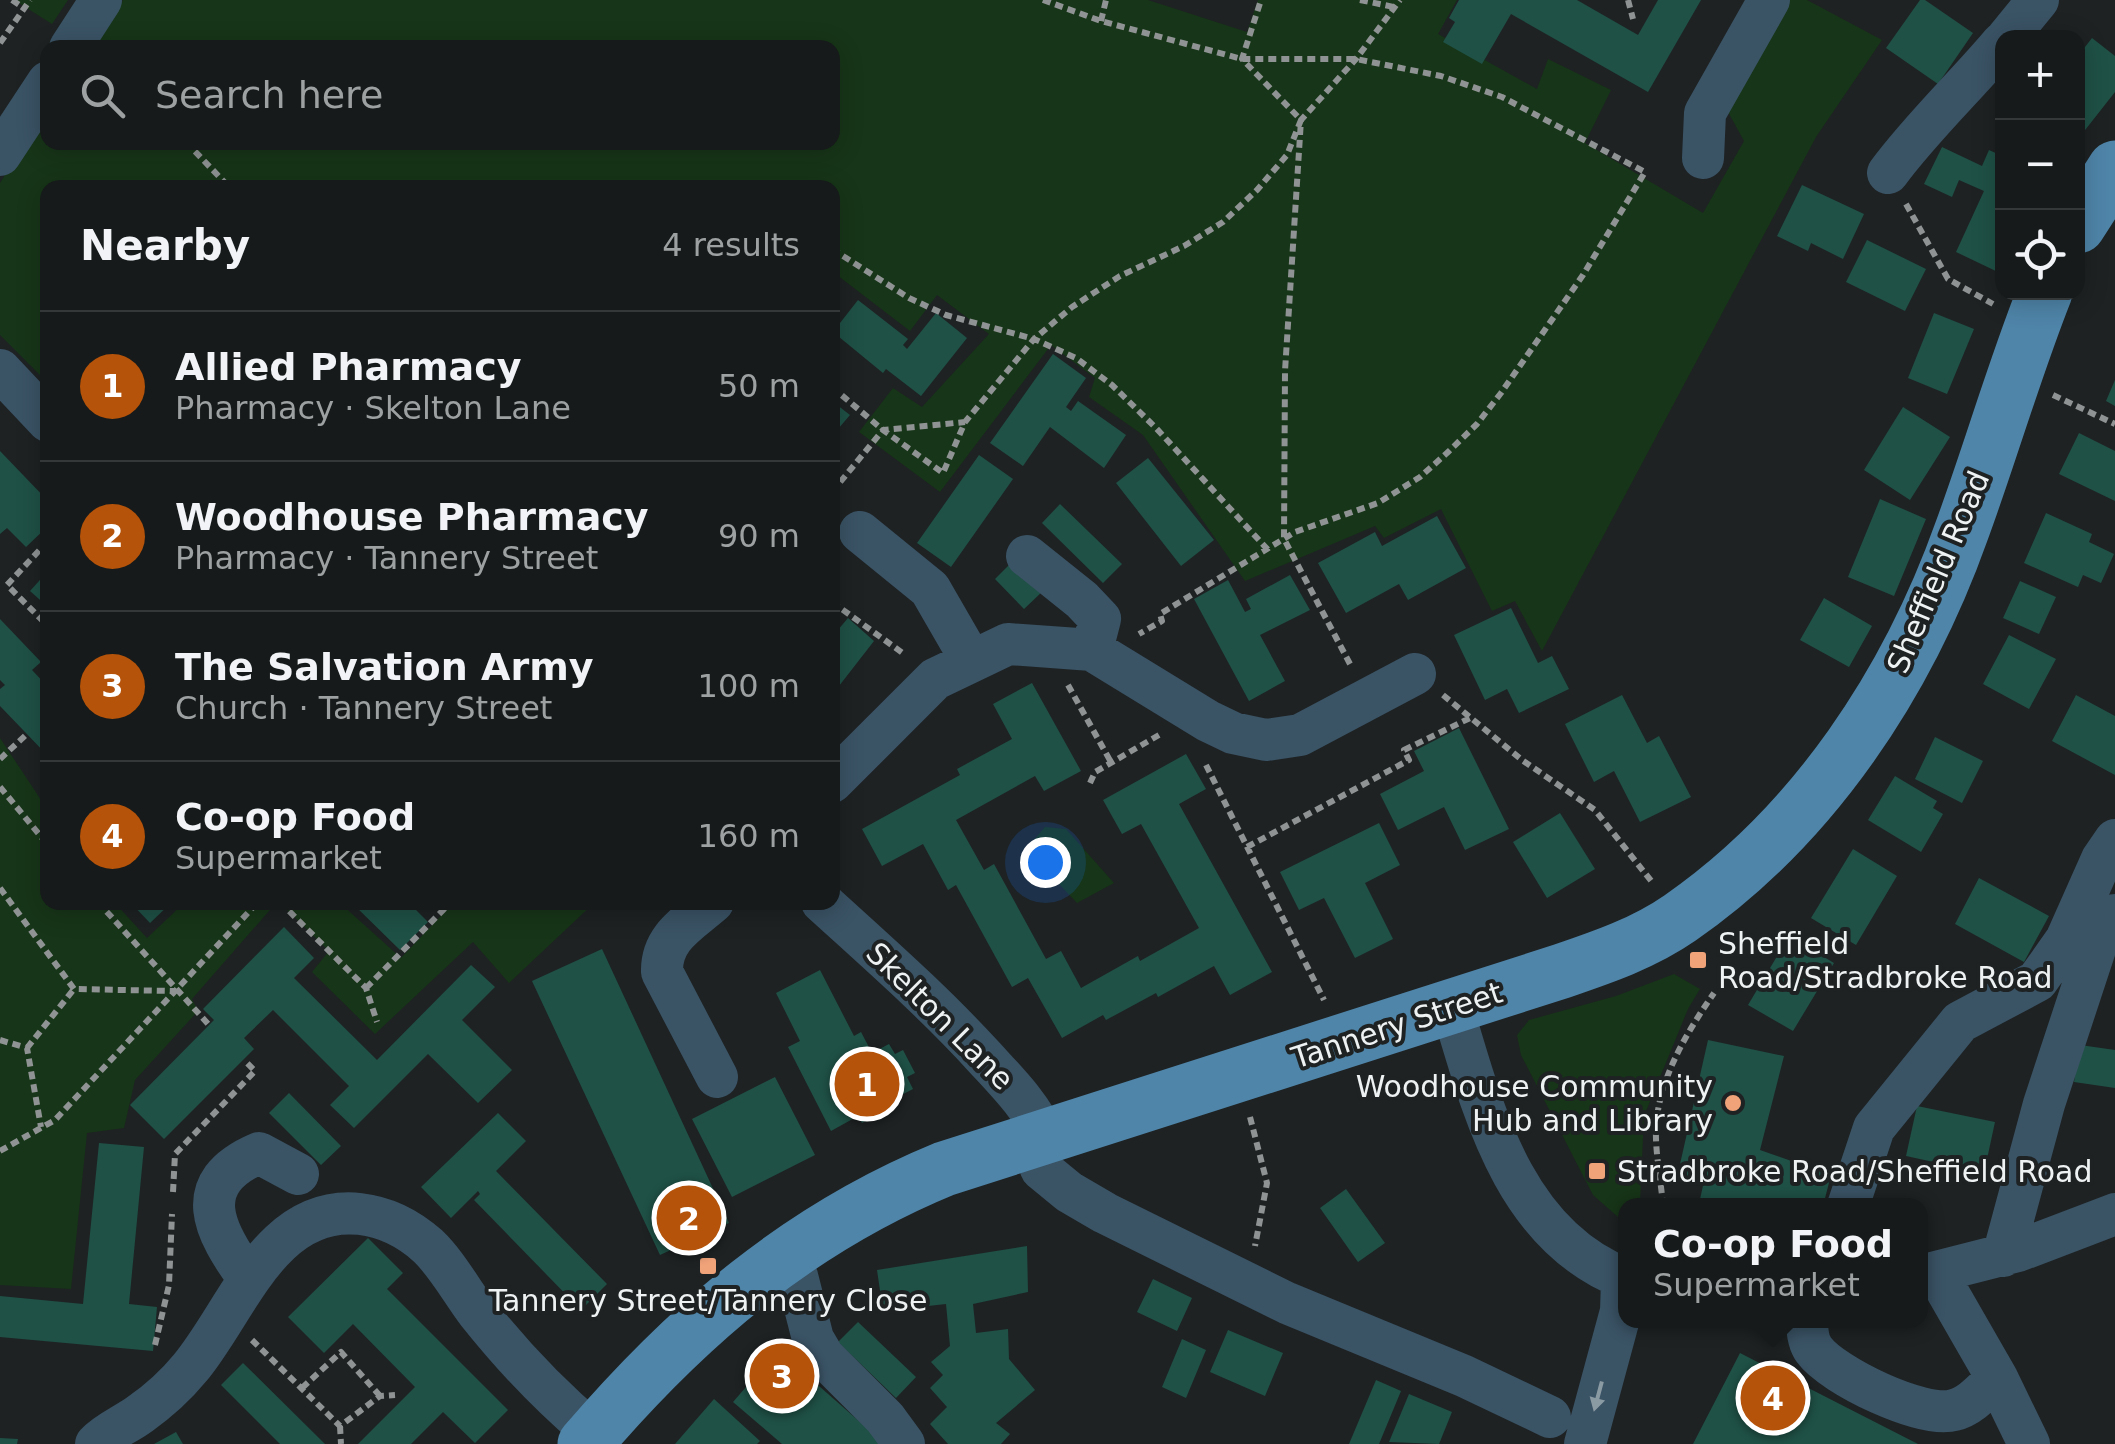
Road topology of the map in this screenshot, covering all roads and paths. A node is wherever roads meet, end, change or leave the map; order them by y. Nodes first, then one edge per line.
1 (12, 0) edge
2 (30, 0) edge
3 (101, 0) edge
4 (1043, 0) edge
5 (1106, 0) edge
6 (1261, 0) edge
7 (1360, 0) edge
8 (1400, 0) edge
9 (1628, 0) edge
10 (1768, 0) edge
11 (2038, 0) edge
12 (24, 8) junction
13 (1394, 8) junction
14 (1633, 20) dead end
15 (1101, 21) junction
16 (2014, 30) edge
17 (75, 40) edge
18 (0, 43) edge
19 (1995, 51) edge
20 (1242, 59) junction
21 (1356, 59) junction
22 (40, 94) edge
23 (1301, 120) junction
24 (194, 150) edge
25 (0, 155) edge
26 (1703, 158) dead end
27 (2115, 168) edge
28 (1888, 173) joint
29 (222, 180) edge
30 (2085, 215) edge
31 (840, 254) edge
32 (2039, 309) edge
33 (1034, 339) junction
34 (0, 370) edge
35 (2041, 390) dead end
36 (840, 394) edge
37 (40, 412) edge
38 (965, 422) junction
39 (2115, 424) edge
40 (883, 430) junction
41 (840, 482) edge
42 (860, 532) dead end
43 (1284, 540) junction
44 (40, 550) edge
45 (1268, 551) junction
46 (1027, 556) dead end
47 (840, 608) edge
48 (40, 618) edge
49 (1093, 654) junction
50 (970, 660) junction
51 (916, 661) dead end
52 (1350, 664) dead end
53 (1428, 684) joint
54 (1470, 718) junction
55 (1173, 727) dead end
56 (26, 734) dead end
57 (1200, 753) dead end
58 (0, 759) edge
59 (1112, 764) junction
60 (840, 774) edge
61 (1090, 782) dead end
62 (0, 787) edge
63 (40, 835) edge
64 (2115, 840) edge
65 (1247, 847) junction
66 (1742, 870) joint
67 (0, 888) edge
68 (105, 910) edge
69 (250, 910) edge
70 (288, 910) edge
71 (443, 910) edge
72 (704, 910) edge
73 (831, 910) edge
74 (2115, 915) edge
75 (1679, 920) junction
76 (366, 988) junction
77 (74, 989) junction
78 (175, 990) junction
79 (1714, 993) dead end
80 (1452, 1007) junction
81 (377, 1022) dead end
82 (209, 1025) dead end
83 (0, 1040) edge
84 (1342, 1043) junction
85 (27, 1048) junction
86 (717, 1077) dead end
87 (1249, 1114) dead end
88 (41, 1128) junction
89 (1039, 1141) junction
90 (0, 1151) edge
91 (298, 1174) dead end
92 (1662, 1198) edge
93 (1851, 1198) edge
94 (2115, 1214) edge
95 (2003, 1256) junction
96 (780, 1258) junction
97 (1252, 1262) dead end
98 (1931, 1274) edge
99 (1618, 1276) edge
100 (249, 1279) junction
101 (1618, 1319) edge
102 (1809, 1328) edge
103 (243, 1334) dead end
104 (1997, 1378) junction
105 (302, 1388) junction
106 (394, 1394) dead end
107 (380, 1396) junction
108 (1550, 1417) dead end
109 (340, 1426) junction
110 (589, 1439) edge
111 (96, 1444) edge
112 (340, 1444) edge
113 (904, 1444) edge
114 (1585, 1444) edge
115 (2029, 1444) edge

1 - 12 path
2 - 12 path
3 - 17 street
4 - 15 path
5 - 15 path
6 - 20 path
7 - 13 path
8 - 13 path
9 - 14 path
10 - 26 street
11 - 16 street
12 - 18 path
13 - 21 path
15 - 20 path
19 - 28 street
20 - 21 path
20 - 23 path
21 - 23 path
21 - 43 path
22 - 25 street
23 - 33 path
23 - 43 path
24 - 29 path
27 - 30 main road
28 - 32 path
31 - 33 path
32 - 66 main road, Sheffield Road
33 - 38 path
33 - 45 path
34 - 37 street
35 - 39 path
36 - 40 path
38 - 40 path
38 - 40 path
40 - 41 path
42 - 50 street
43 - 45 path
43 - 52 path
44 - 48 path
45 - 49 path
46 - 49 street
47 - 51 path
49 - 50 street
49 - 53 street
49 - 59 path
50 - 60 street
53 - 54 path
54 - 65 path
54 - 75 path
55 - 59 path
56 - 58 path
57 - 65 path
59 - 61 path
62 - 63 path
64 - 93 street
65 - 84 path
66 - 75 main road, Tannery Street
67 - 77 path
68 - 78 path
69 - 78 path
70 - 76 path
71 - 76 path
72 - 86 street
73 - 89 street, Skelton Lane
74 - 95 street
75 - 80 main road, Tannery Street
76 - 81 path
77 - 78 path
77 - 85 path
78 - 82 path
78 - 88 path
79 - 92 path
80 - 84 main road, Tannery Street
80 - 99 street
83 - 85 path
84 - 89 main road, Tannery Street
85 - 88 path
87 - 97 path
88 - 90 path
89 - 96 main road, Tannery Street
89 - 108 street
91 - 100 street
94 - 95 street
95 - 98 street
96 - 110 main road, Tannery Street
96 - 113 street
98 - 104 street
100 - 110 street
100 - 111 street
101 -> 114 street
102 - 104 street
103 - 105 path
104 - 115 street
105 - 107 path
105 - 109 path
106 - 107 path
107 - 109 path
109 - 112 path

